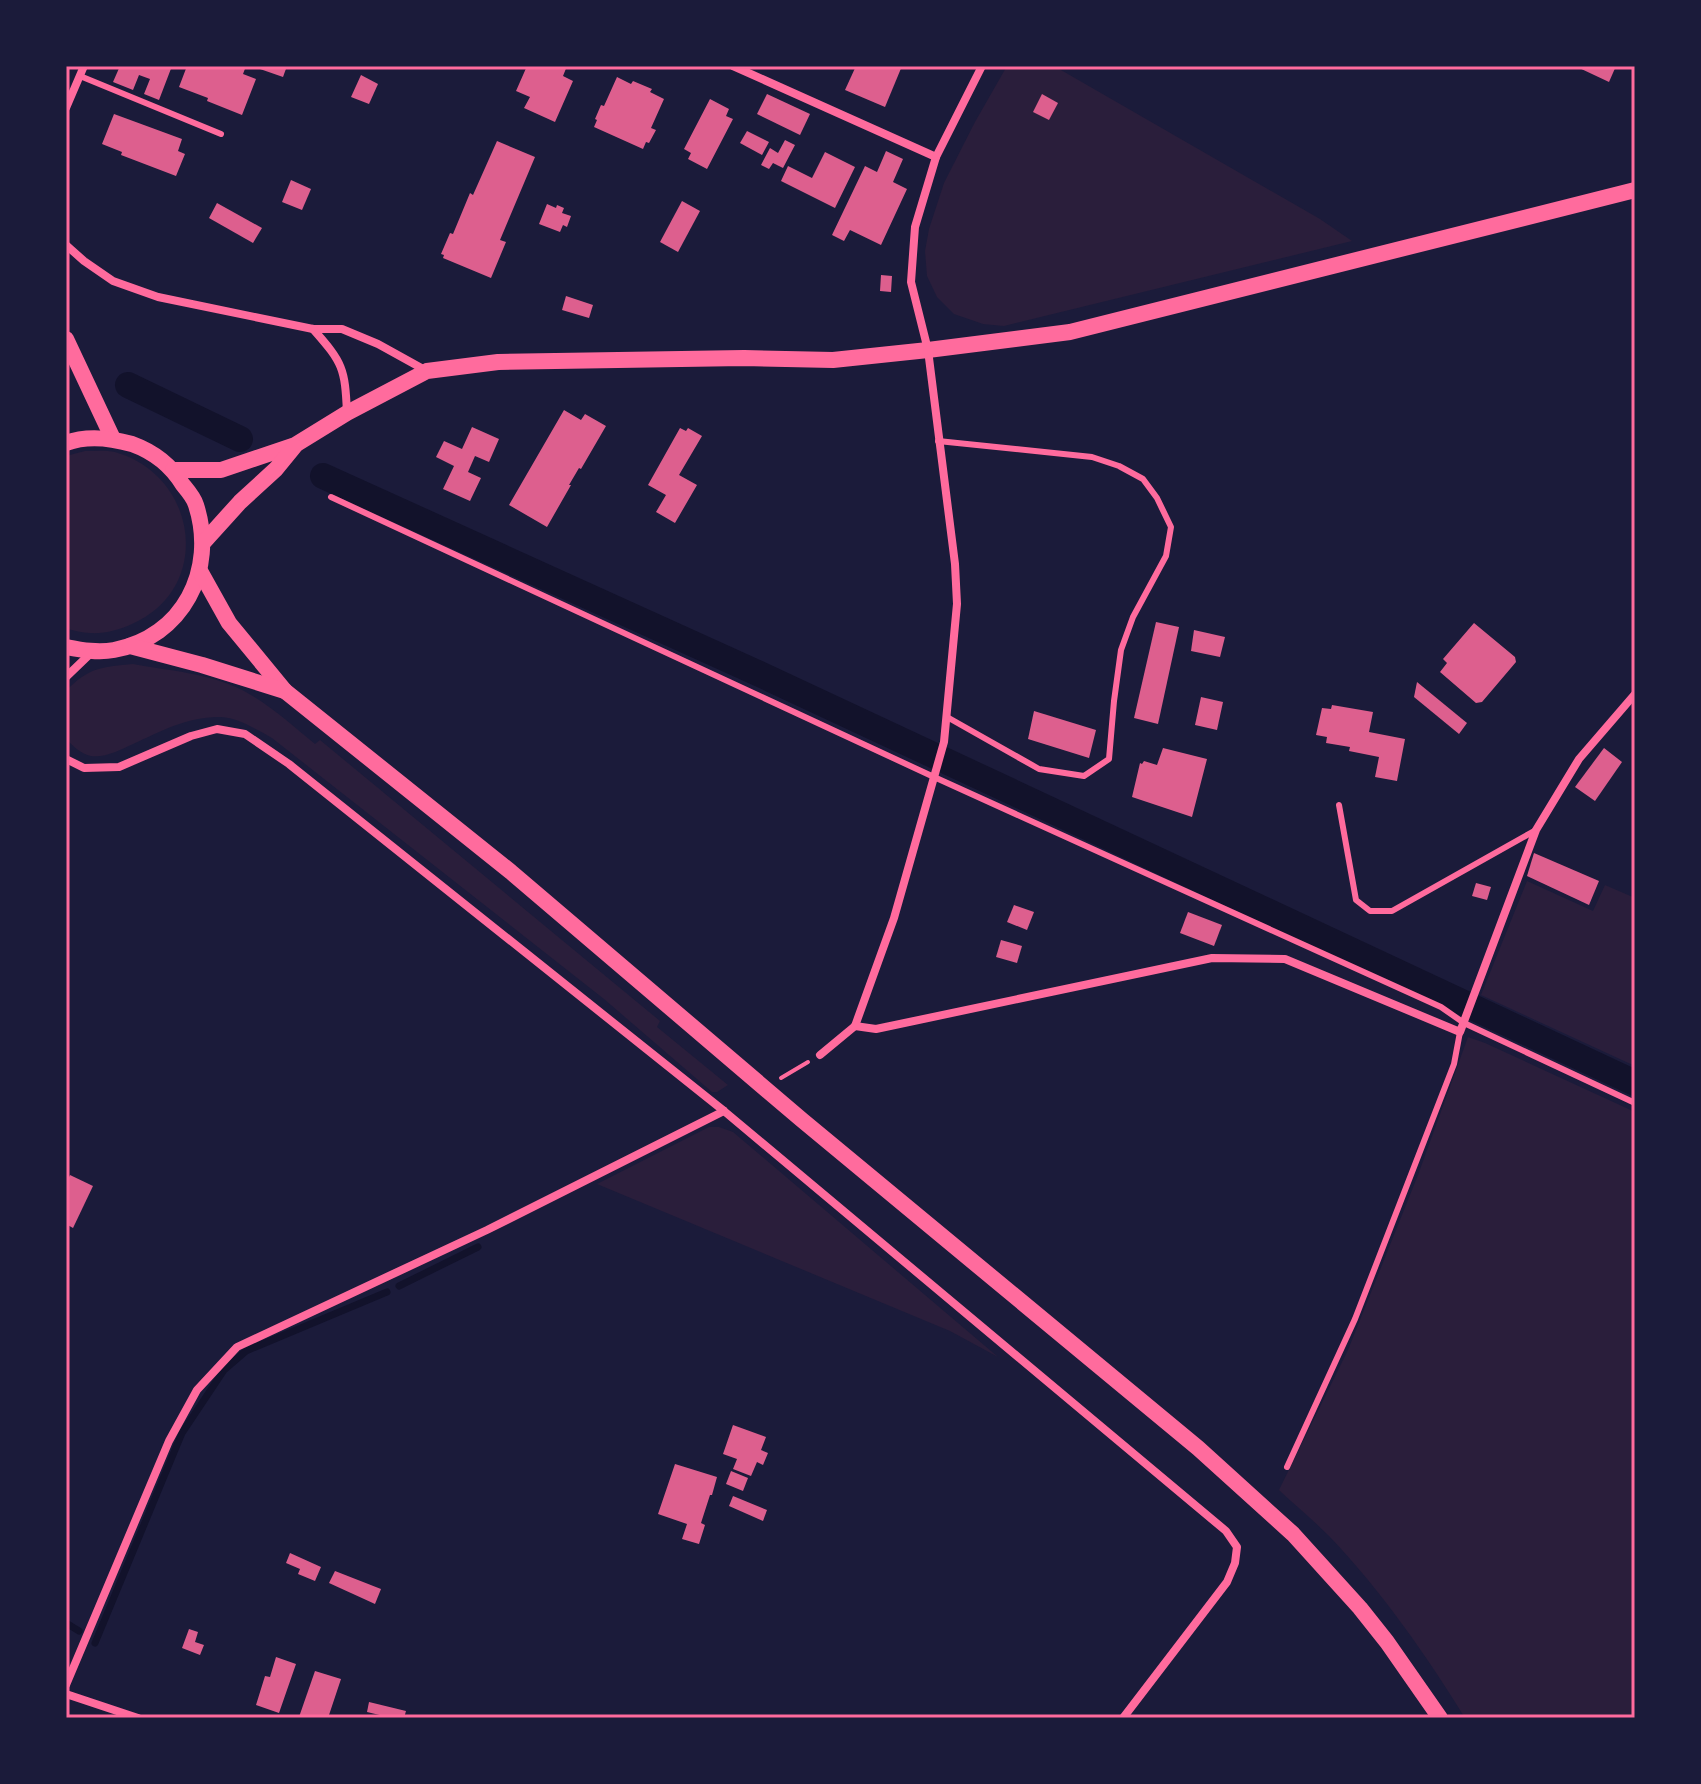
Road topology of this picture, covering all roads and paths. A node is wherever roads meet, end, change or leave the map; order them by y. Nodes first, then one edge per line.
1 (84, 66) edge
2 (733, 66) edge
3 (982, 66) edge
4 (80, 76) junction
5 (66, 108) edge
6 (221, 134) dead end
7 (936, 157) junction
8 (1635, 190) edge
9 (66, 245) edge
10 (313, 329) junction
11 (67, 346) edge
12 (928, 350) junction
13 (427, 371) junction
14 (347, 413) junction
15 (113, 439) junction
16 (938, 441) junction
17 (66, 443) edge
18 (295, 445) junction
19 (173, 470) junction
20 (331, 497) dead end
21 (203, 543) junction
22 (200, 571) junction
23 (130, 646) junction
24 (66, 647) edge
25 (92, 652) junction
26 (66, 677) edge
27 (285, 691) junction
28 (1635, 694) edge
29 (947, 717) junction
30 (66, 759) edge
31 (934, 777) junction
32 (1339, 805) dead end
33 (1536, 830) junction
34 (1463, 1024) junction
35 (855, 1026) junction
36 (820, 1055) dead end
37 (1635, 1103) edge
38 (724, 1111) junction
39 (1287, 1467) dead end
40 (66, 1685) edge
41 (66, 1694) edge
42 (138, 1718) edge
43 (1123, 1718) edge
44 (1440, 1718) edge

1 - 4 street
2 - 7 street
3 - 7 street
4 - 5 street
4 - 6 lane
7 - 12 street
8 - 12 main road
9 - 10 street
10 - 13 street
10 - 14 street
11 - 15 main road
12 - 13 main road
12 - 16 street
13 - 14 main road
14 - 18 main road
15 - 17 main road
15 - 19 main road
16 - 29 street
16 - 29 lane
18 - 19 main road
18 - 21 main road
19 - 21 main road
20 - 31 lane
21 - 22 main road
22 - 23 main road
22 - 27 main road
23 - 25 main road
23 - 27 main road
24 - 25 main road
25 - 26 street
27 - 44 main road
28 - 33 street
29 - 31 street
30 - 38 street
31 - 34 lane
31 - 35 street
32 - 33 lane
33 - 34 street
34 - 35 street
34 - 37 lane
34 - 39 lane
35 - 36 street
38 - 40 street
38 - 43 street
41 - 42 street

